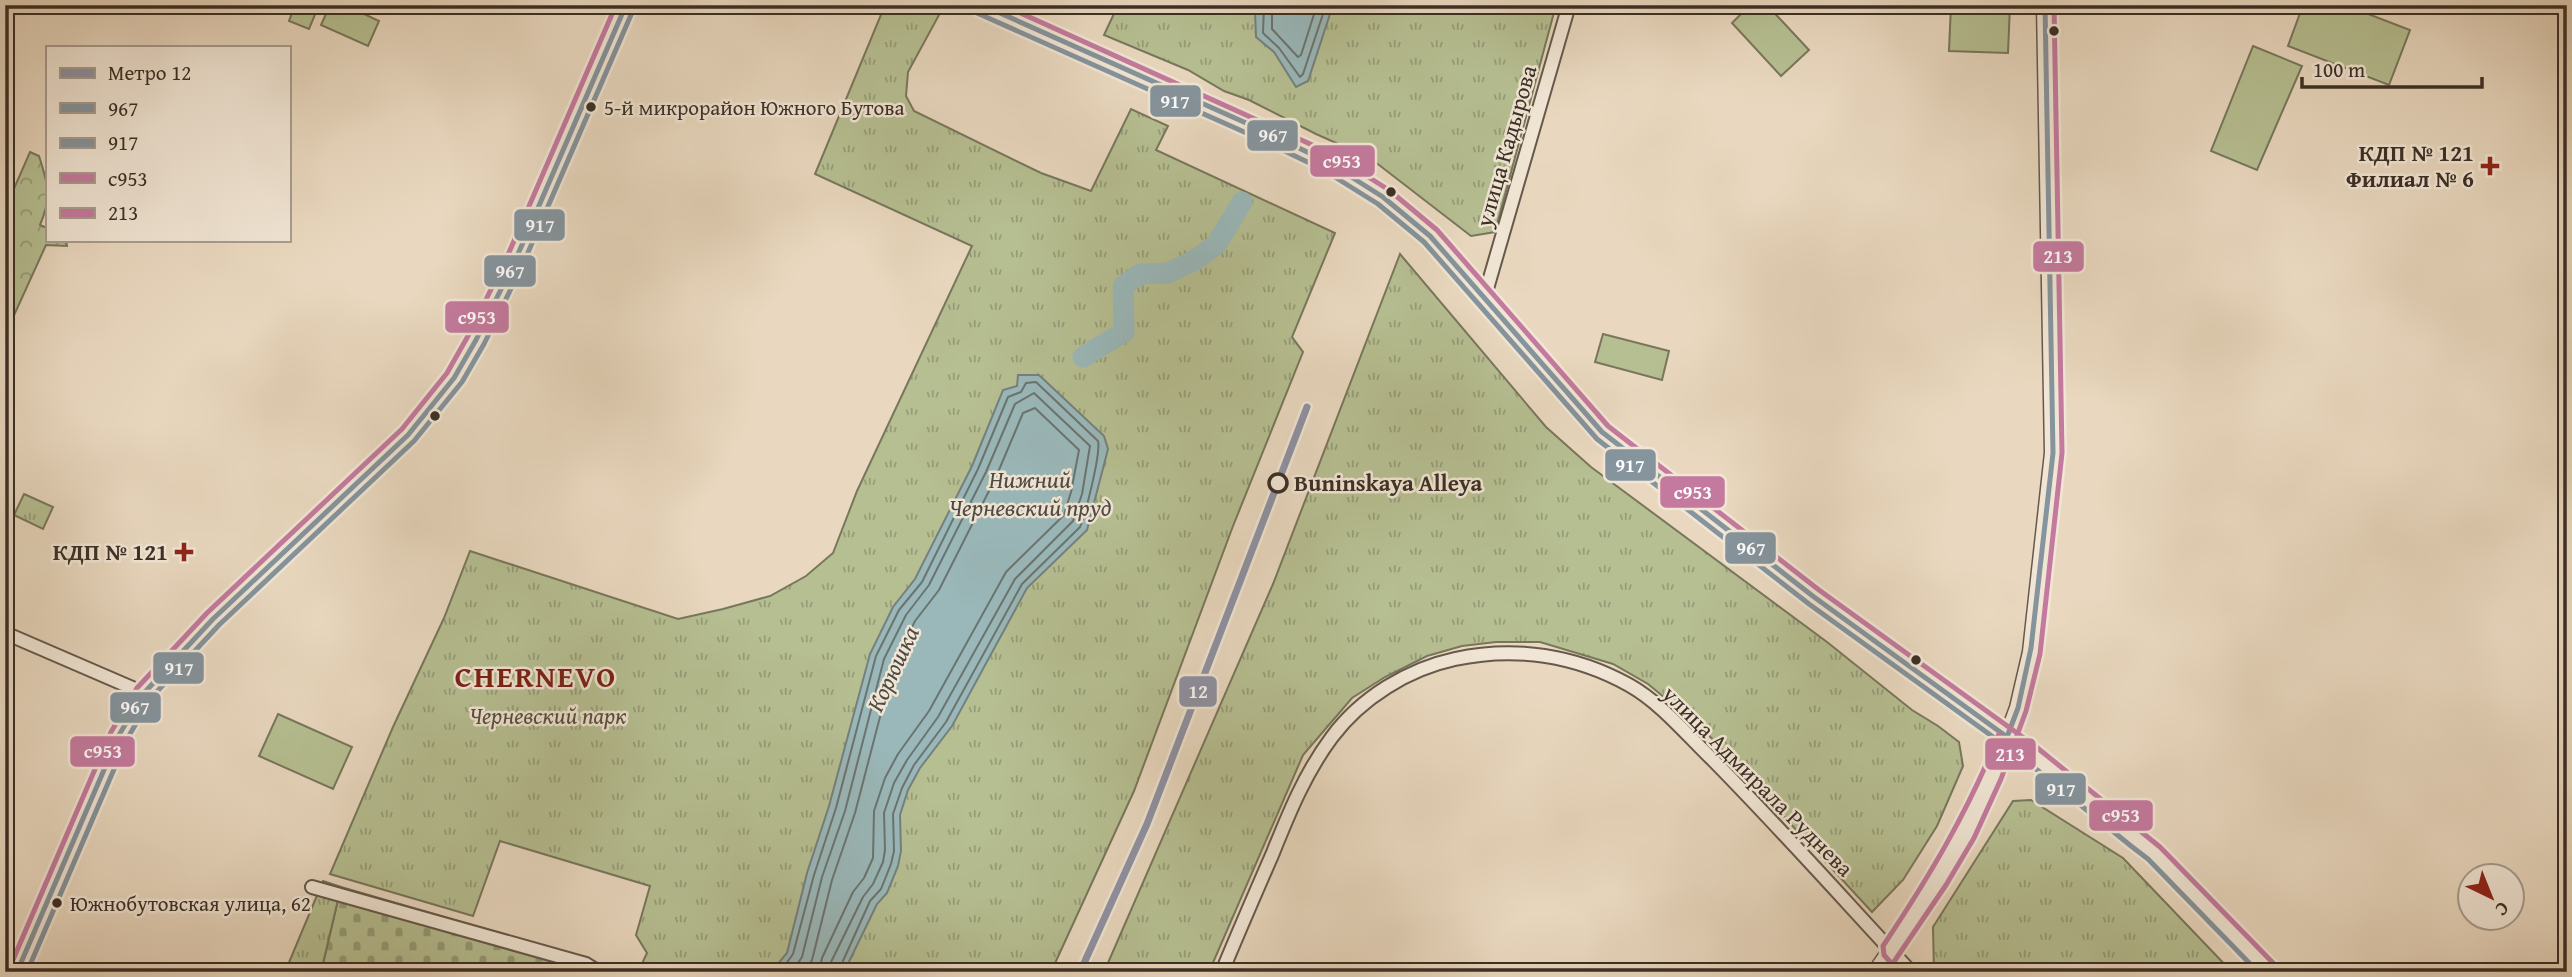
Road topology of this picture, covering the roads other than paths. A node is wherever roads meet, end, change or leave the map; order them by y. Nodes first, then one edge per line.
1 (626, 5) edge
2 (981, 5) edge
3 (1569, 5) edge
4 (2045, 5) edge
5 (1483, 299) junction
6 (5, 633) edge
7 (144, 693) junction
8 (2007, 737) junction
9 (312, 887) dead end
10 (1891, 950) junction
11 (17, 972) edge
12 (598, 972) edge
13 (1222, 972) edge
14 (1876, 972) edge
15 (1911, 972) edge
16 (2270, 972) edge

1 - 7 street
2 - 5 street
3 - 5 street, улица Кадырова
4 - 8 street
5 - 8 street
6 - 7 street
7 - 11 street
8 - 10 street
8 - 16 street
9 - 12 street
10 - 13 street, улица Адмирала Руднева
10 - 14 street
10 - 15 street, улица Адмирала Руднева

